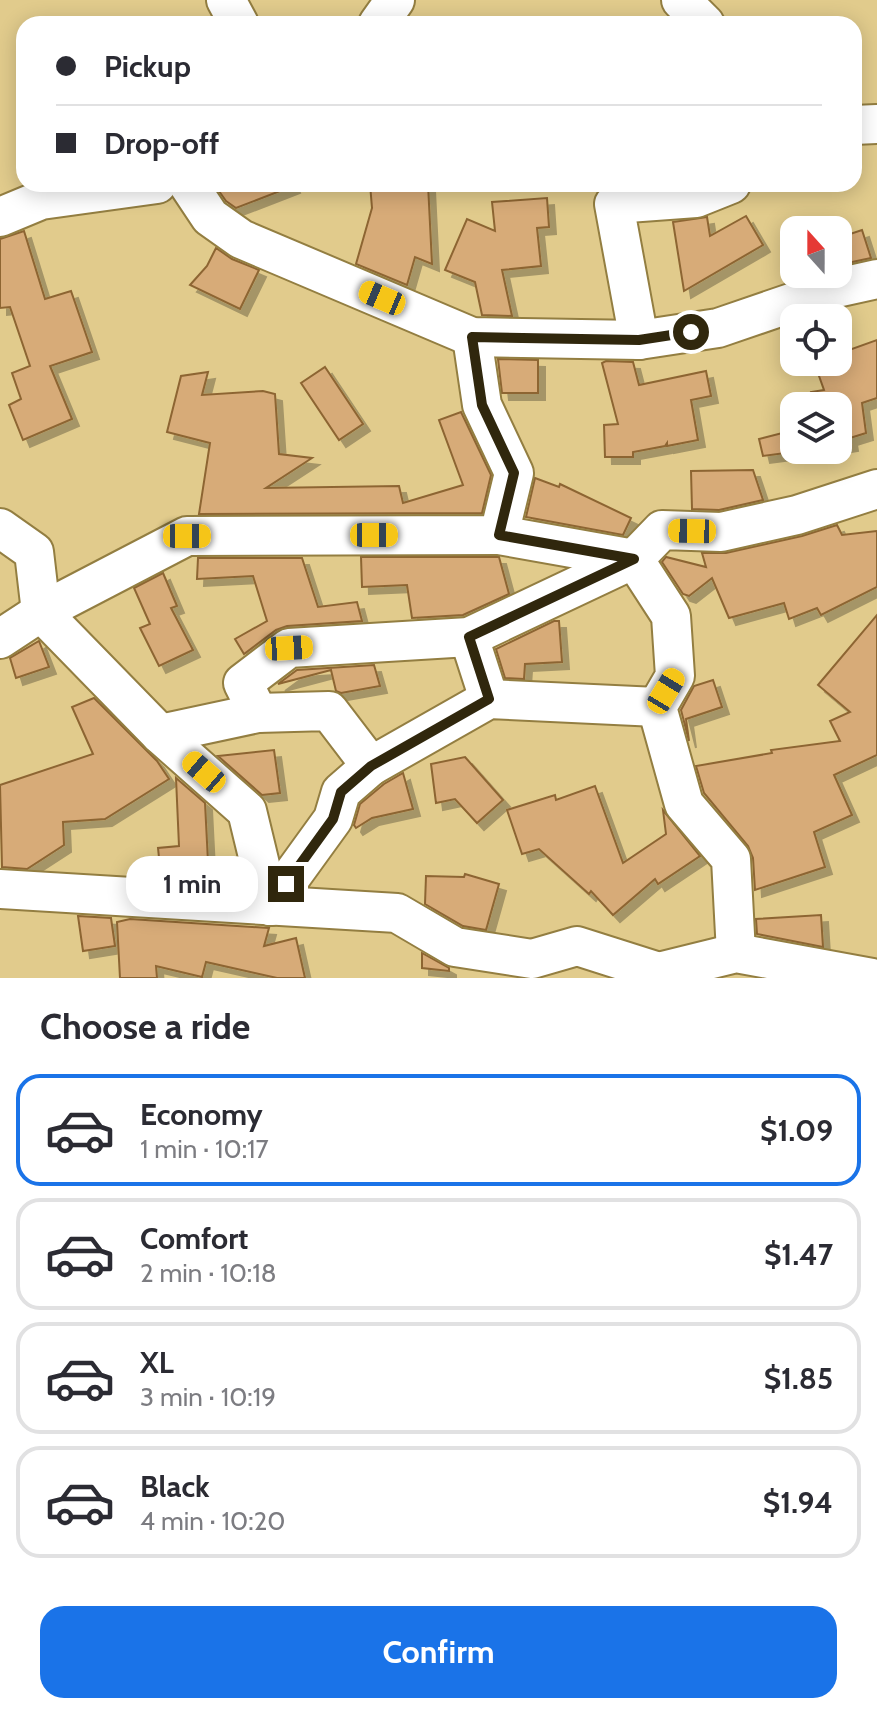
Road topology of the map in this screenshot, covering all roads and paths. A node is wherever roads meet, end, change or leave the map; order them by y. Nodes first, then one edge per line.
1 (681, 0) edge
2 (697, 16) edge
3 (99, 192) edge
4 (193, 192) edge
5 (711, 192) edge
6 (0, 217) edge
7 (877, 279) edge
8 (472, 337) junction
9 (639, 340) junction
10 (877, 489) edge
11 (0, 528) edge
12 (499, 535) junction
13 (634, 559) junction
14 (41, 612) junction
15 (469, 637) junction
16 (0, 639) edge
17 (489, 699) junction
18 (657, 707) junction
19 (258, 713) junction
20 (160, 734) junction
21 (371, 766) junction
22 (0, 889) edge
23 (270, 906) junction
24 (736, 953) junction
25 (872, 978) edge

1 - 2 street
3 - 6 street
4 - 8 street
5 - 9 street
7 - 9 street
8 - 9 street
8 - 12 street
10 - 13 street
11 - 14 street
12 - 13 street
12 - 14 street
13 - 15 street
13 - 18 street
14 - 16 street
14 - 20 street
15 - 17 street
15 - 19 street
17 - 18 street
17 - 21 street
18 - 24 street
19 - 20 street
19 - 21 street
20 - 23 street
21 - 23 street
22 - 23 street
23 - 24 street
24 - 25 street

